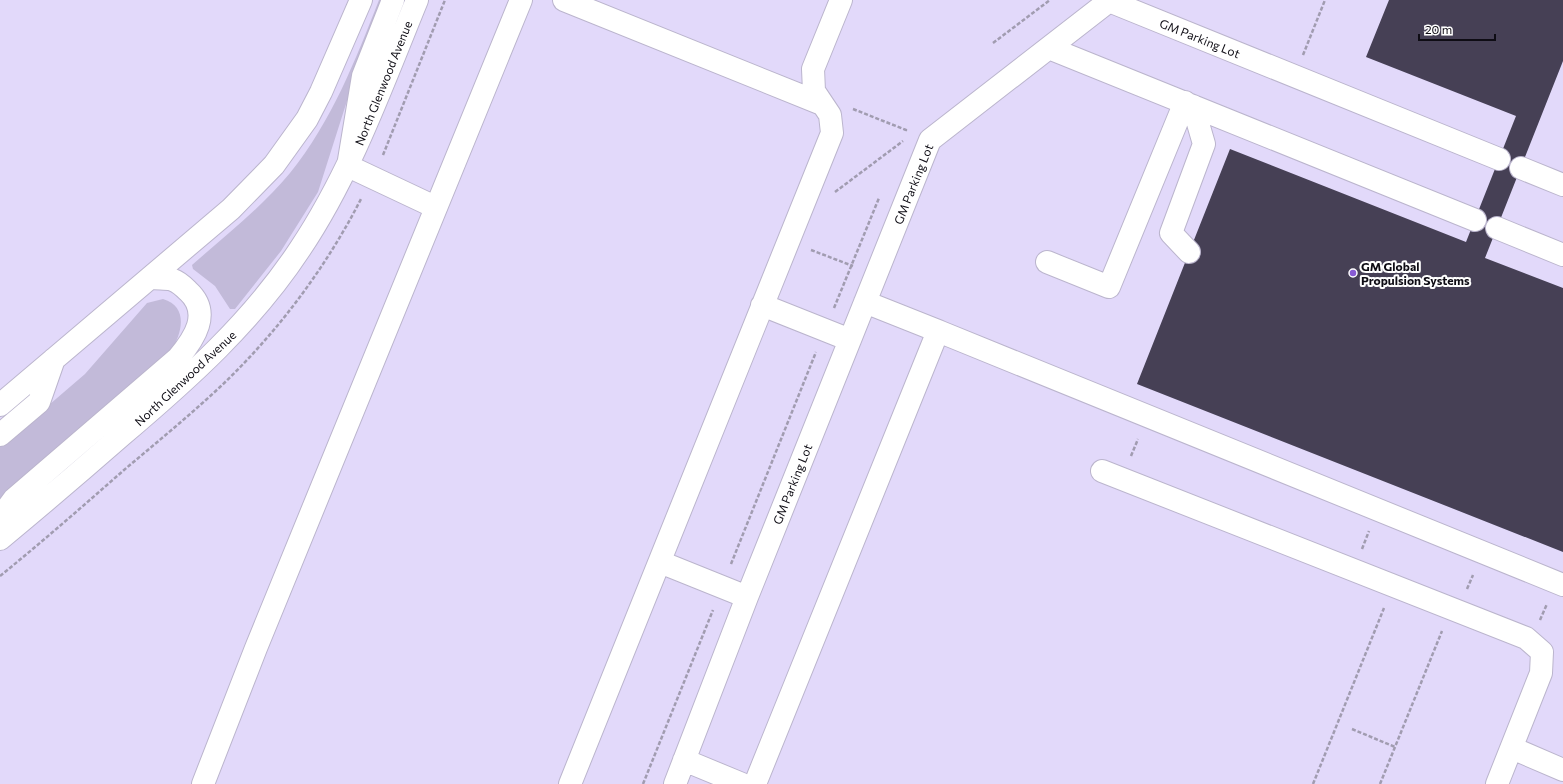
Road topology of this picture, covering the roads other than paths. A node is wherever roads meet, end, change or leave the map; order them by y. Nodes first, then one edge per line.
1 (361, 0) edge
2 (393, 0) edge
3 (417, 0) edge
4 (521, 0) edge
5 (564, 0) edge
6 (841, 0) edge
7 (1049, 48) junction
8 (822, 104) junction
9 (1189, 104) junction
10 (1499, 159) dead end
11 (348, 166) junction
12 (1521, 168) dead end
13 (1563, 185) edge
14 (435, 207) junction
15 (1475, 220) dead end
16 (1497, 228) dead end
17 (1190, 252) dead end
18 (1563, 255) edge
19 (1047, 262) dead end
20 (152, 278) junction
21 (866, 302) junction
22 (762, 305) junction
23 (938, 331) junction
24 (850, 340) junction
25 (55, 358) junction
26 (0, 405) edge
27 (0, 435) edge
28 (1102, 471) dead end
29 (0, 518) edge
30 (0, 539) edge
31 (660, 562) junction
32 (1563, 585) edge
33 (747, 597) junction
34 (1512, 748) junction
35 (684, 760) junction
36 (1563, 770) edge
37 (203, 784) edge
38 (570, 784) edge
39 (675, 784) edge
40 (742, 784) edge
41 (755, 784) edge
42 (1497, 784) edge

1 - 20 street
2 - 11 street, North Glenwood Avenue
3 - 11 street, North Glenwood Avenue
4 - 14 street
5 - 8 street
6 - 8 street
7 - 9 street
7 - 10 street, GM Parking Lot
7 - 21 street, GM Parking Lot
8 - 22 street
9 - 15 street
9 - 17 street
9 - 19 street
11 - 14 street
11 - 30 street, North Glenwood Avenue
12 - 13 street
14 - 37 street
16 - 18 street
20 - 25 street
20 - 29 street, North Glenwood Avenue
21 - 23 street
21 - 24 street, GM Parking Lot
22 - 24 street
22 - 31 street
23 - 32 street
23 - 41 street
24 - 33 street, GM Parking Lot
25 - 26 street
25 - 27 street
28 - 34 street
31 - 33 street
31 - 38 street
33 - 35 street, GM Parking Lot
34 - 36 street
34 - 42 street
35 - 39 street, GM Parking Lot
35 - 40 street

